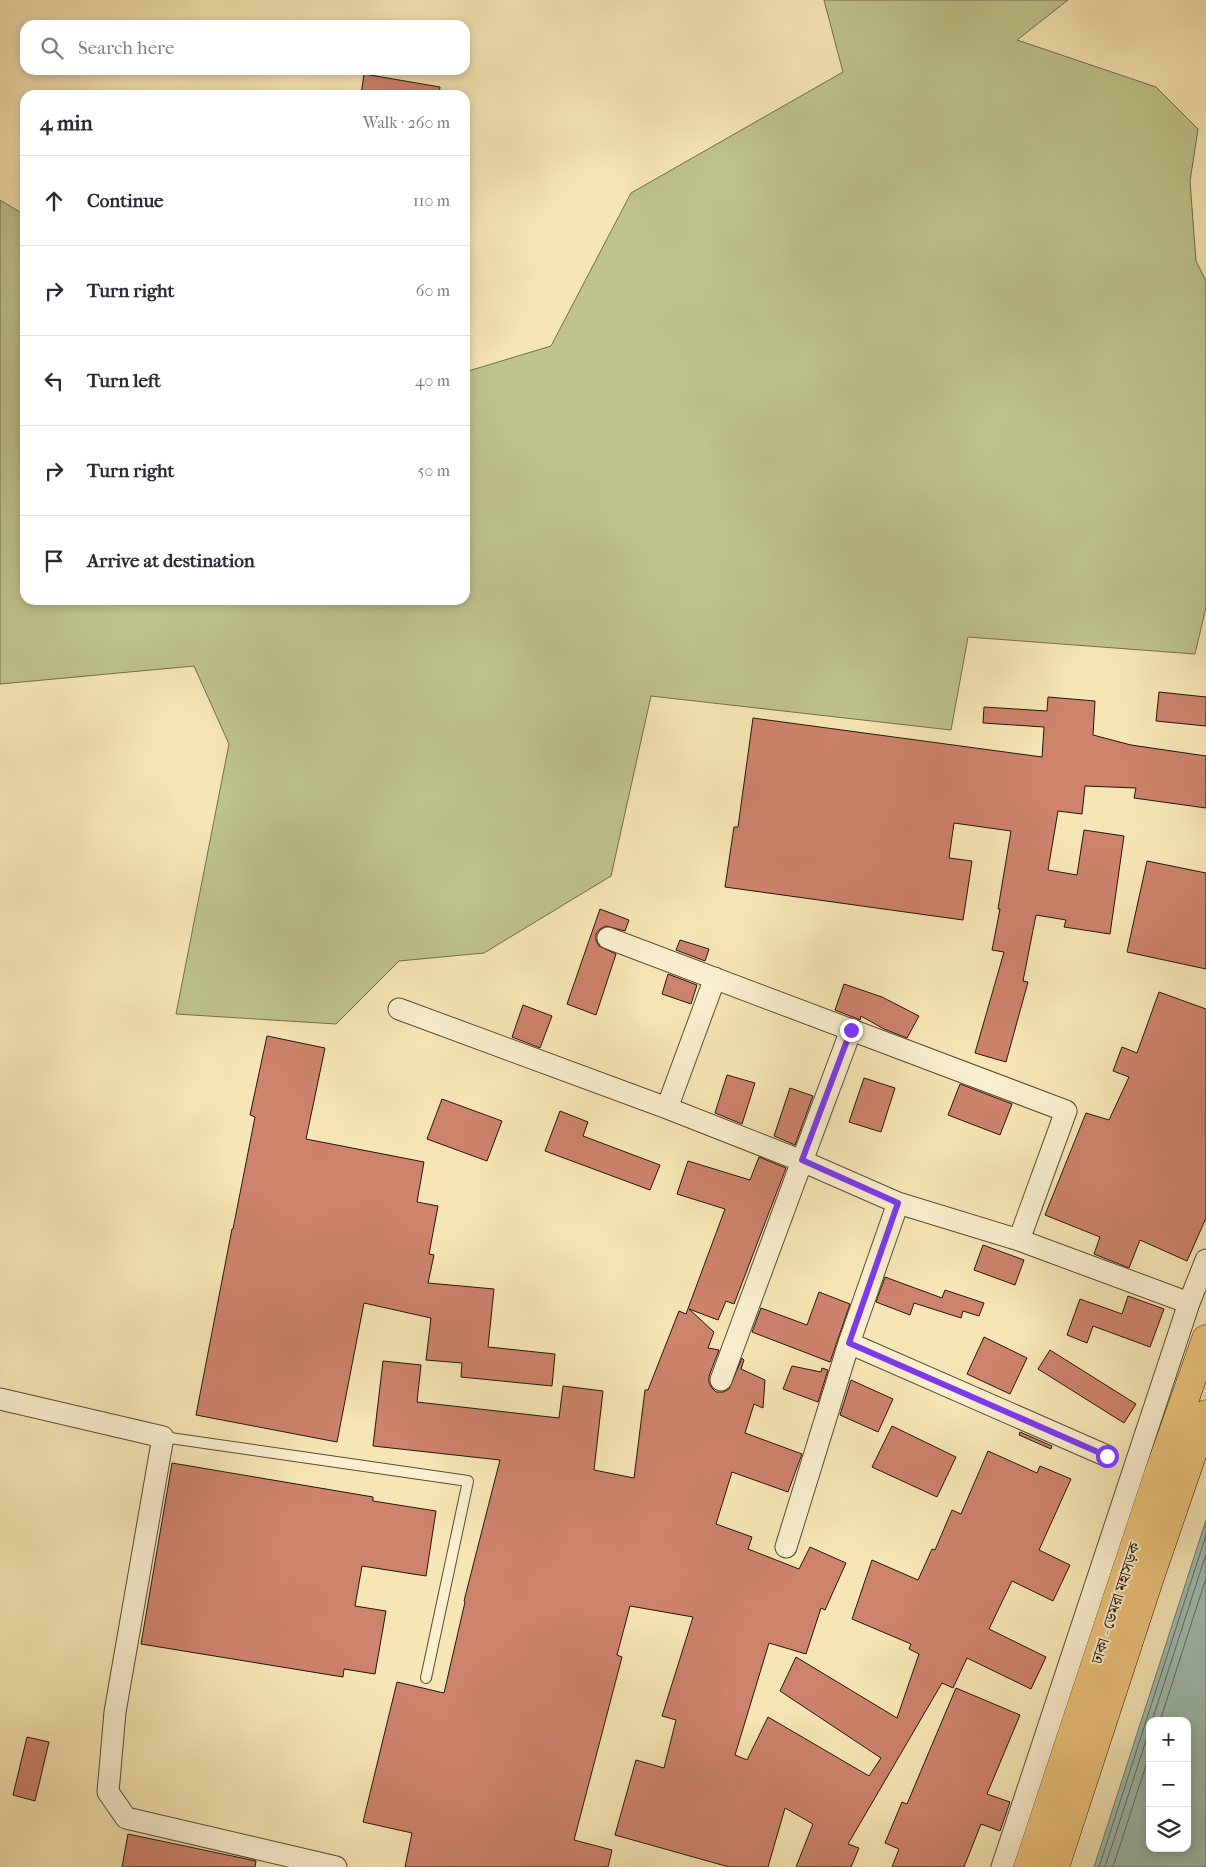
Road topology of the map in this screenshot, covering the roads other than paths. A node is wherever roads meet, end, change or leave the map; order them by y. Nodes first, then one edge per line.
1 (608, 938) dead end
2 (715, 978) junction
3 (399, 1009) dead end
4 (851, 1030) junction
5 (666, 1108) junction
6 (802, 1160) junction
7 (898, 1203) junction
8 (1019, 1240) junction
9 (1206, 1260) edge
10 (1189, 1303) junction
11 (1206, 1339) edge
12 (849, 1343) junction
13 (721, 1380) dead end
14 (0, 1399) edge
15 (1206, 1414) edge
16 (163, 1437) junction
17 (1107, 1456) dead end
18 (786, 1547) dead end
19 (426, 1678) dead end
20 (336, 1867) edge
21 (1002, 1867) edge
22 (1028, 1867) edge
23 (1055, 1867) edge

1 - 2 street
2 - 4 street
2 - 5 street
3 - 5 street
4 - 6 street
4 - 8 street
5 - 6 street
6 - 7 street
6 - 13 street
7 - 8 street
7 - 12 street
8 - 10 street
9 - 10 street
10 - 21 street
11 - 22 main road, ঢাকা - ডেমরা মহাসড়ক
12 - 17 street
12 - 18 street
14 - 16 street
15 - 23 main road, ঢাকা - ডেমরা মহাসড়ক
16 - 19 lane
16 - 20 street

